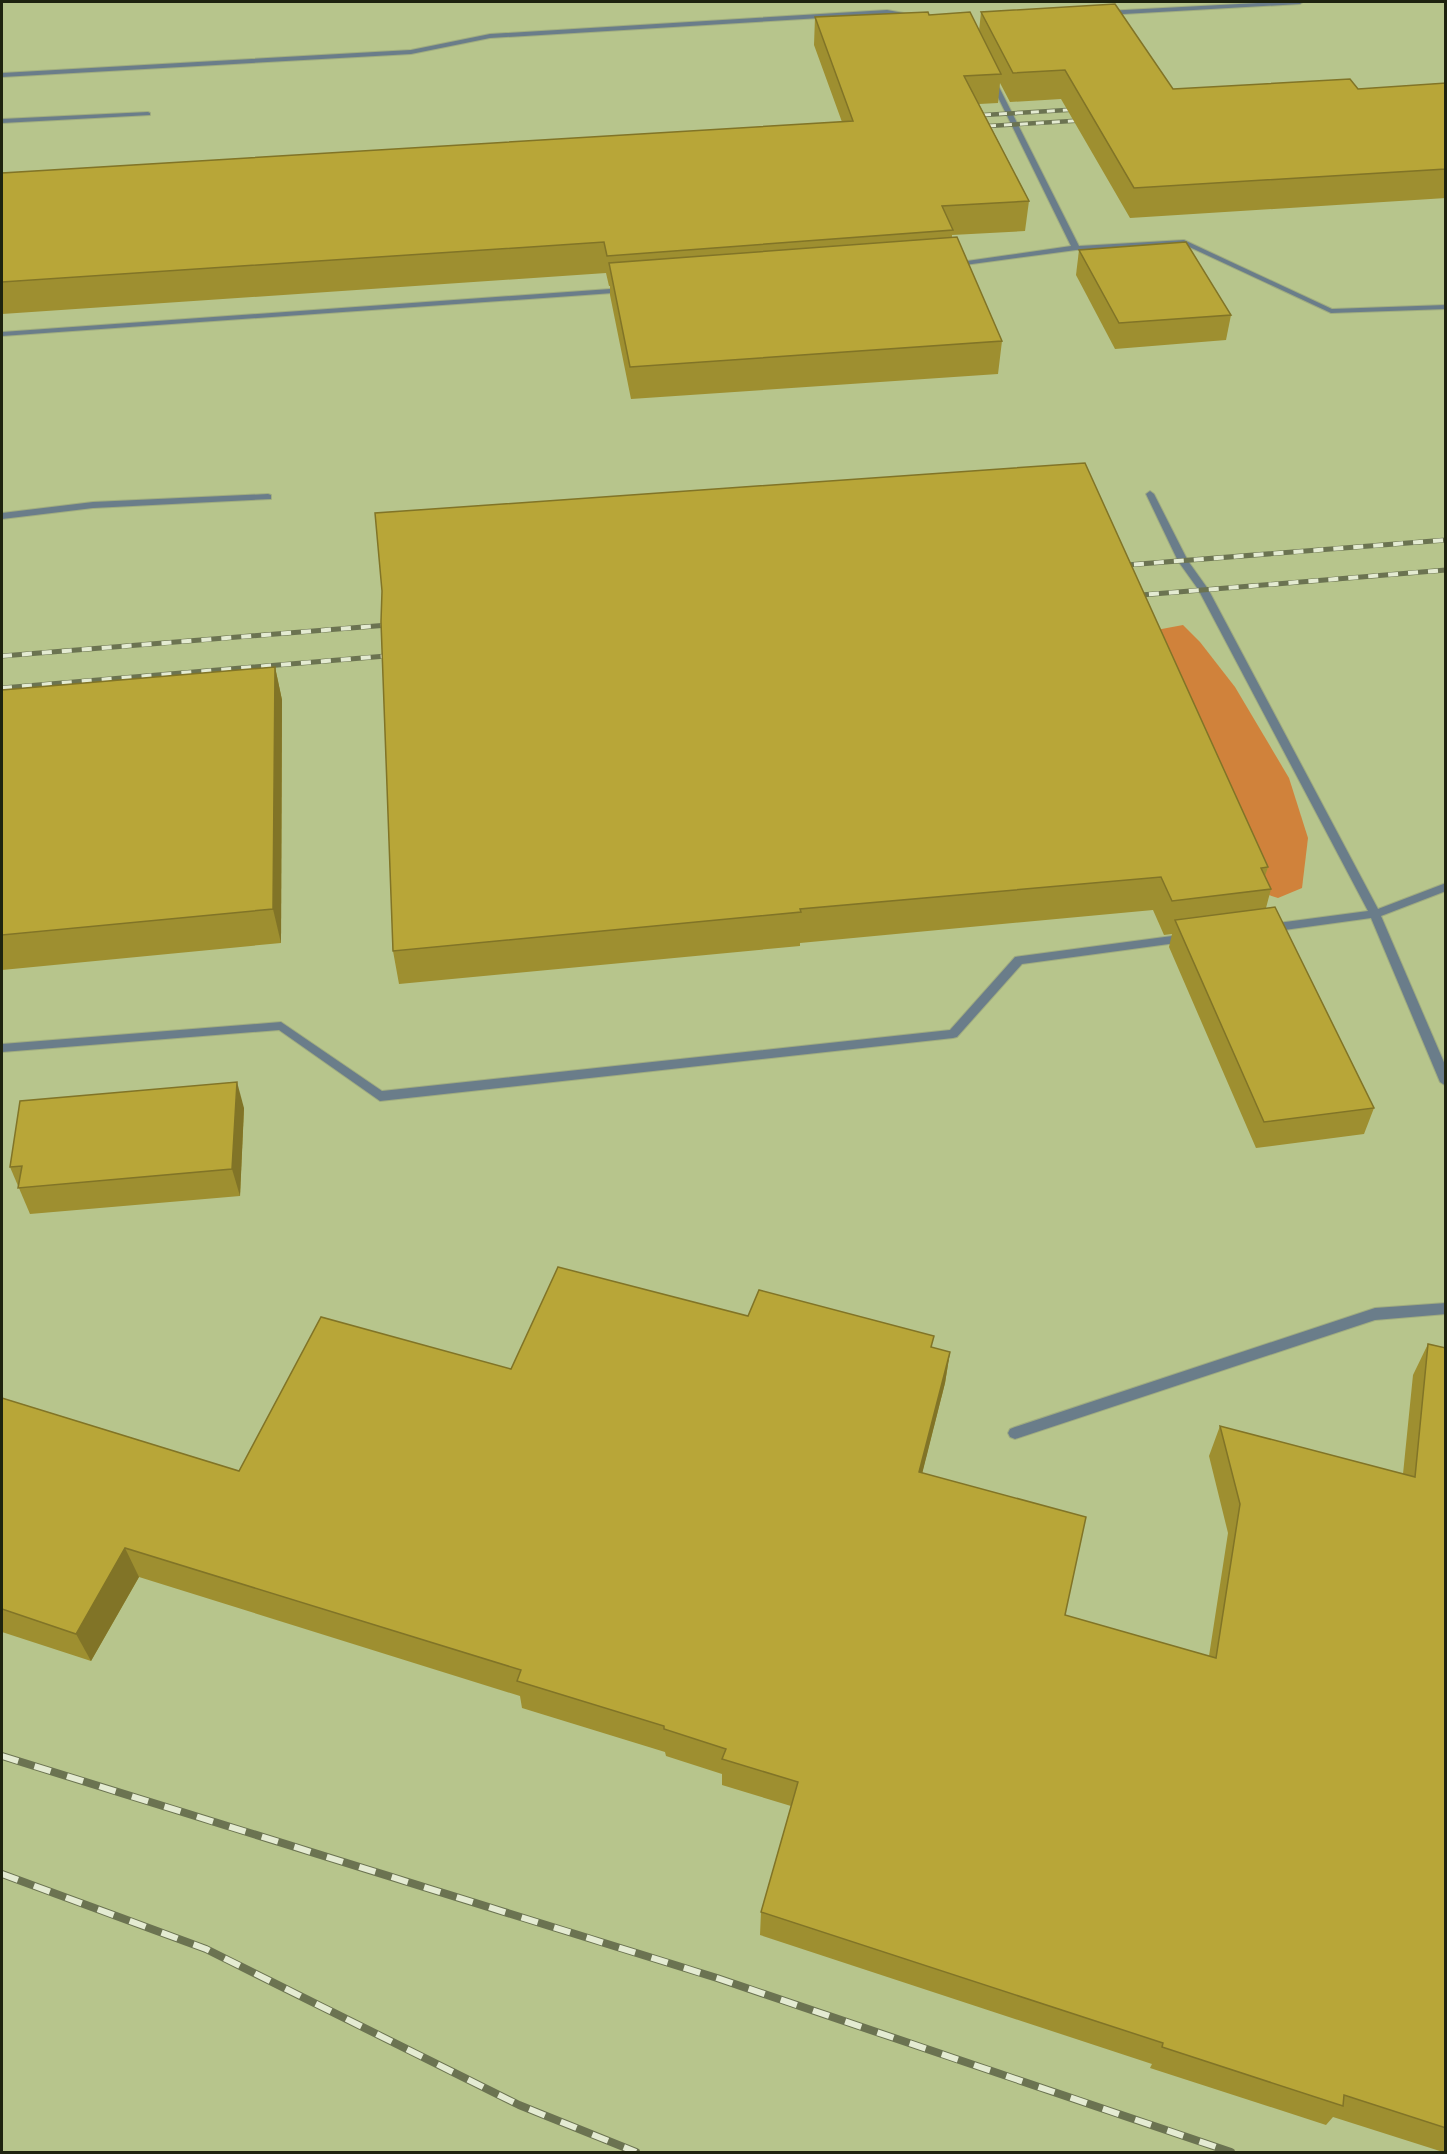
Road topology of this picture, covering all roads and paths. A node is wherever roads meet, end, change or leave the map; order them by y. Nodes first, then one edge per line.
1 (1300, 2) edge
2 (1102, 13) edge
3 (920, 16) edge
4 (989, 73) edge
5 (2, 75) edge
6 (148, 114) dead end
7 (2, 121) edge
8 (1076, 248) junction
9 (948, 266) edge
10 (629, 289) edge
11 (1446, 306) edge
12 (2, 334) edge
13 (1150, 494) dead end
14 (268, 496) dead end
15 (2, 516) edge
16 (1446, 887) edge
17 (1375, 914) junction
18 (1256, 929) edge
19 (1197, 937) edge
20 (2, 1048) edge
21 (1446, 1082) edge
22 (1446, 1308) edge
23 (1015, 1433) dead end

1 - 2 lane
3 - 5 lane
4 - 8 lane
6 - 7 lane
8 - 9 lane
8 - 11 lane
10 - 12 lane
13 - 17 lane
14 - 15 lane
16 - 17 lane
17 - 18 lane
17 - 21 lane
19 - 20 lane
22 - 23 lane

